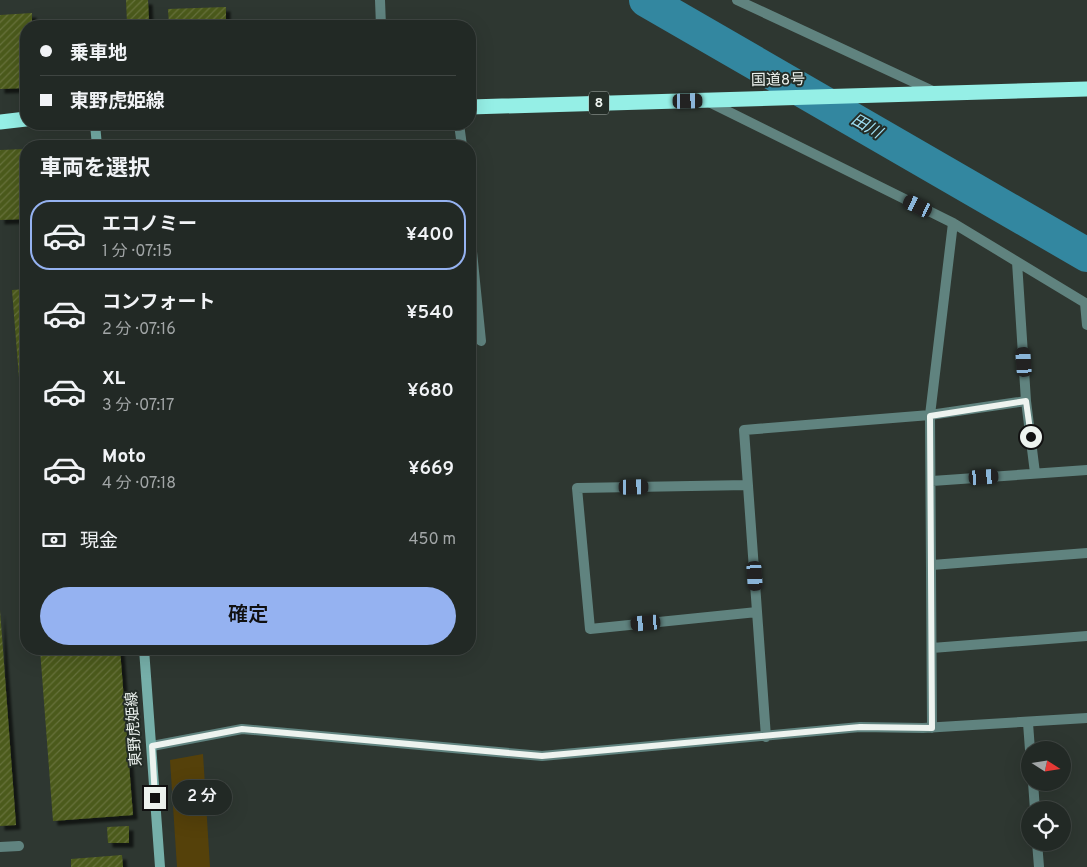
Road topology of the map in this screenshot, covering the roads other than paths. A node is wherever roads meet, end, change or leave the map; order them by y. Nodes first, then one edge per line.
1 (380, 0) edge
2 (736, 0) edge
3 (381, 20) edge
4 (1087, 89) edge
5 (938, 93) junction
6 (707, 101) junction
7 (476, 107) edge
8 (20, 120) edge
9 (0, 122) edge
10 (953, 223) junction
11 (1017, 262) junction
12 (476, 291) edge
13 (1086, 304) edge
14 (1087, 325) edge
15 (481, 341) dead end
16 (1026, 401) junction
17 (930, 416) junction
18 (1087, 470) edge
19 (1035, 473) junction
20 (932, 481) junction
21 (748, 485) junction
22 (1087, 553) edge
23 (932, 565) junction
24 (757, 612) junction
25 (1087, 636) edge
26 (932, 648) junction
27 (144, 655) edge
28 (1087, 718) edge
29 (1028, 723) junction
30 (932, 728) junction
31 (766, 738) junction
32 (1029, 741) edge
33 (152, 746) junction
34 (19, 846) dead end
35 (0, 847) edge
36 (1038, 851) edge
37 (160, 867) edge
38 (1039, 867) edge

1 - 3 street
2 - 5 street
4 - 5 highway, 国道8号 / 8
5 - 6 highway, 国道8号 / 8
6 - 7 highway, 国道8号 / 8
6 - 10 street
8 - 9 highway
10 - 11 street
10 - 17 street
11 - 13 street
11 - 16 street
12 - 15 street
13 - 14 street
16 - 17 street
16 - 19 street
17 - 20 street
17 - 21 street
18 - 19 street
19 - 20 street
20 - 23 street
21 - 24 street
21 - 24 street
22 - 23 street
23 - 26 street
24 - 31 street
25 - 26 street
26 - 30 street
27 - 33 main road, 東野虎姫線
28 - 29 street
29 - 30 street
29 - 32 street
30 - 31 street
31 - 33 street
33 - 37 main road, 東野虎姫線
34 - 35 street
36 - 38 street

